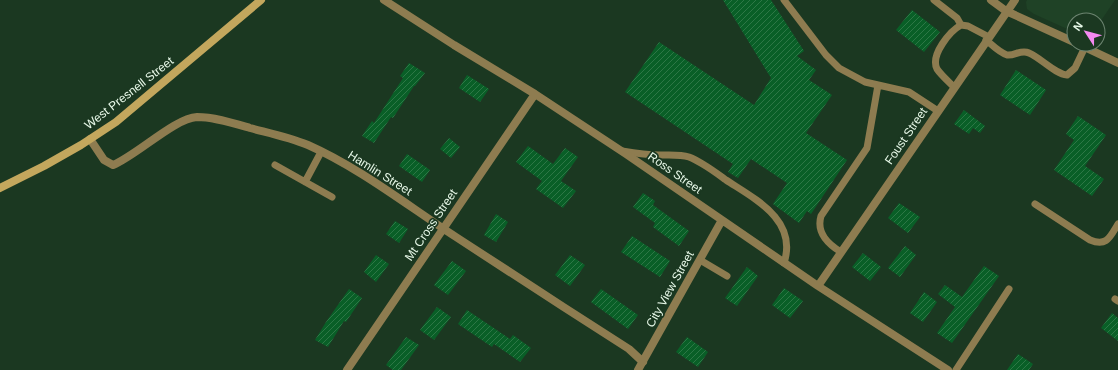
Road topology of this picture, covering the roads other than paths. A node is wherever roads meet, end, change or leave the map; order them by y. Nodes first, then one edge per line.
1 (261, 0) edge
2 (384, 0) edge
3 (784, 0) edge
4 (934, 0) edge
5 (991, 0) edge
6 (1015, 0) edge
7 (1006, 11) junction
8 (962, 25) junction
9 (1066, 38) edge
10 (987, 39) junction
11 (1080, 52) edge
12 (1095, 52) edge
13 (1118, 63) edge
14 (878, 85) junction
15 (954, 87) junction
16 (536, 94) junction
17 (938, 111) junction
18 (90, 139) junction
19 (621, 151) junction
20 (321, 152) junction
21 (275, 165) dead end
22 (305, 182) junction
23 (0, 188) edge
24 (332, 197) dead end
25 (1034, 204) dead end
26 (722, 220) junction
27 (1118, 224) edge
28 (443, 228) junction
29 (841, 252) junction
30 (700, 260) junction
31 (784, 263) junction
32 (727, 276) dead end
33 (818, 286) junction
34 (1010, 289) dead end
35 (643, 362) junction
36 (347, 370) edge
37 (638, 370) edge
38 (948, 370) edge
39 (956, 370) edge

1 - 18 main road, West Presnell Street
2 - 16 street, Ross Street
3 - 14 lane
4 - 8 lane
5 - 7 street
6 - 7 street, Foust Street
7 - 9 street
7 - 10 street, Foust Street
8 - 10 lane
8 - 15 lane
10 - 11 lane
10 - 15 street, Foust Street
12 - 13 street
14 - 17 lane
14 - 29 lane
15 - 17 street, Foust Street
16 - 19 street, Ross Street
16 - 28 street, Mt Cross Street
17 - 29 street, Foust Street
18 - 20 street, Hamlin Street
18 - 23 main road, West Presnell Street
19 - 26 street, Ross Street
19 - 31 lane
20 - 22 lane
20 - 28 street, Hamlin Street
21 - 22 lane
22 - 24 lane
25 - 27 lane
26 - 30 street, City View Street
26 - 31 street, Ross Street
28 - 35 street, Hamlin Street
28 - 36 street, Mt Cross Street
29 - 33 street, Foust Street
30 - 32 lane
30 - 35 street, City View Street
31 - 33 street, Ross Street
33 - 38 street, Ross Street
34 - 39 lane
35 - 37 street, City View Street

